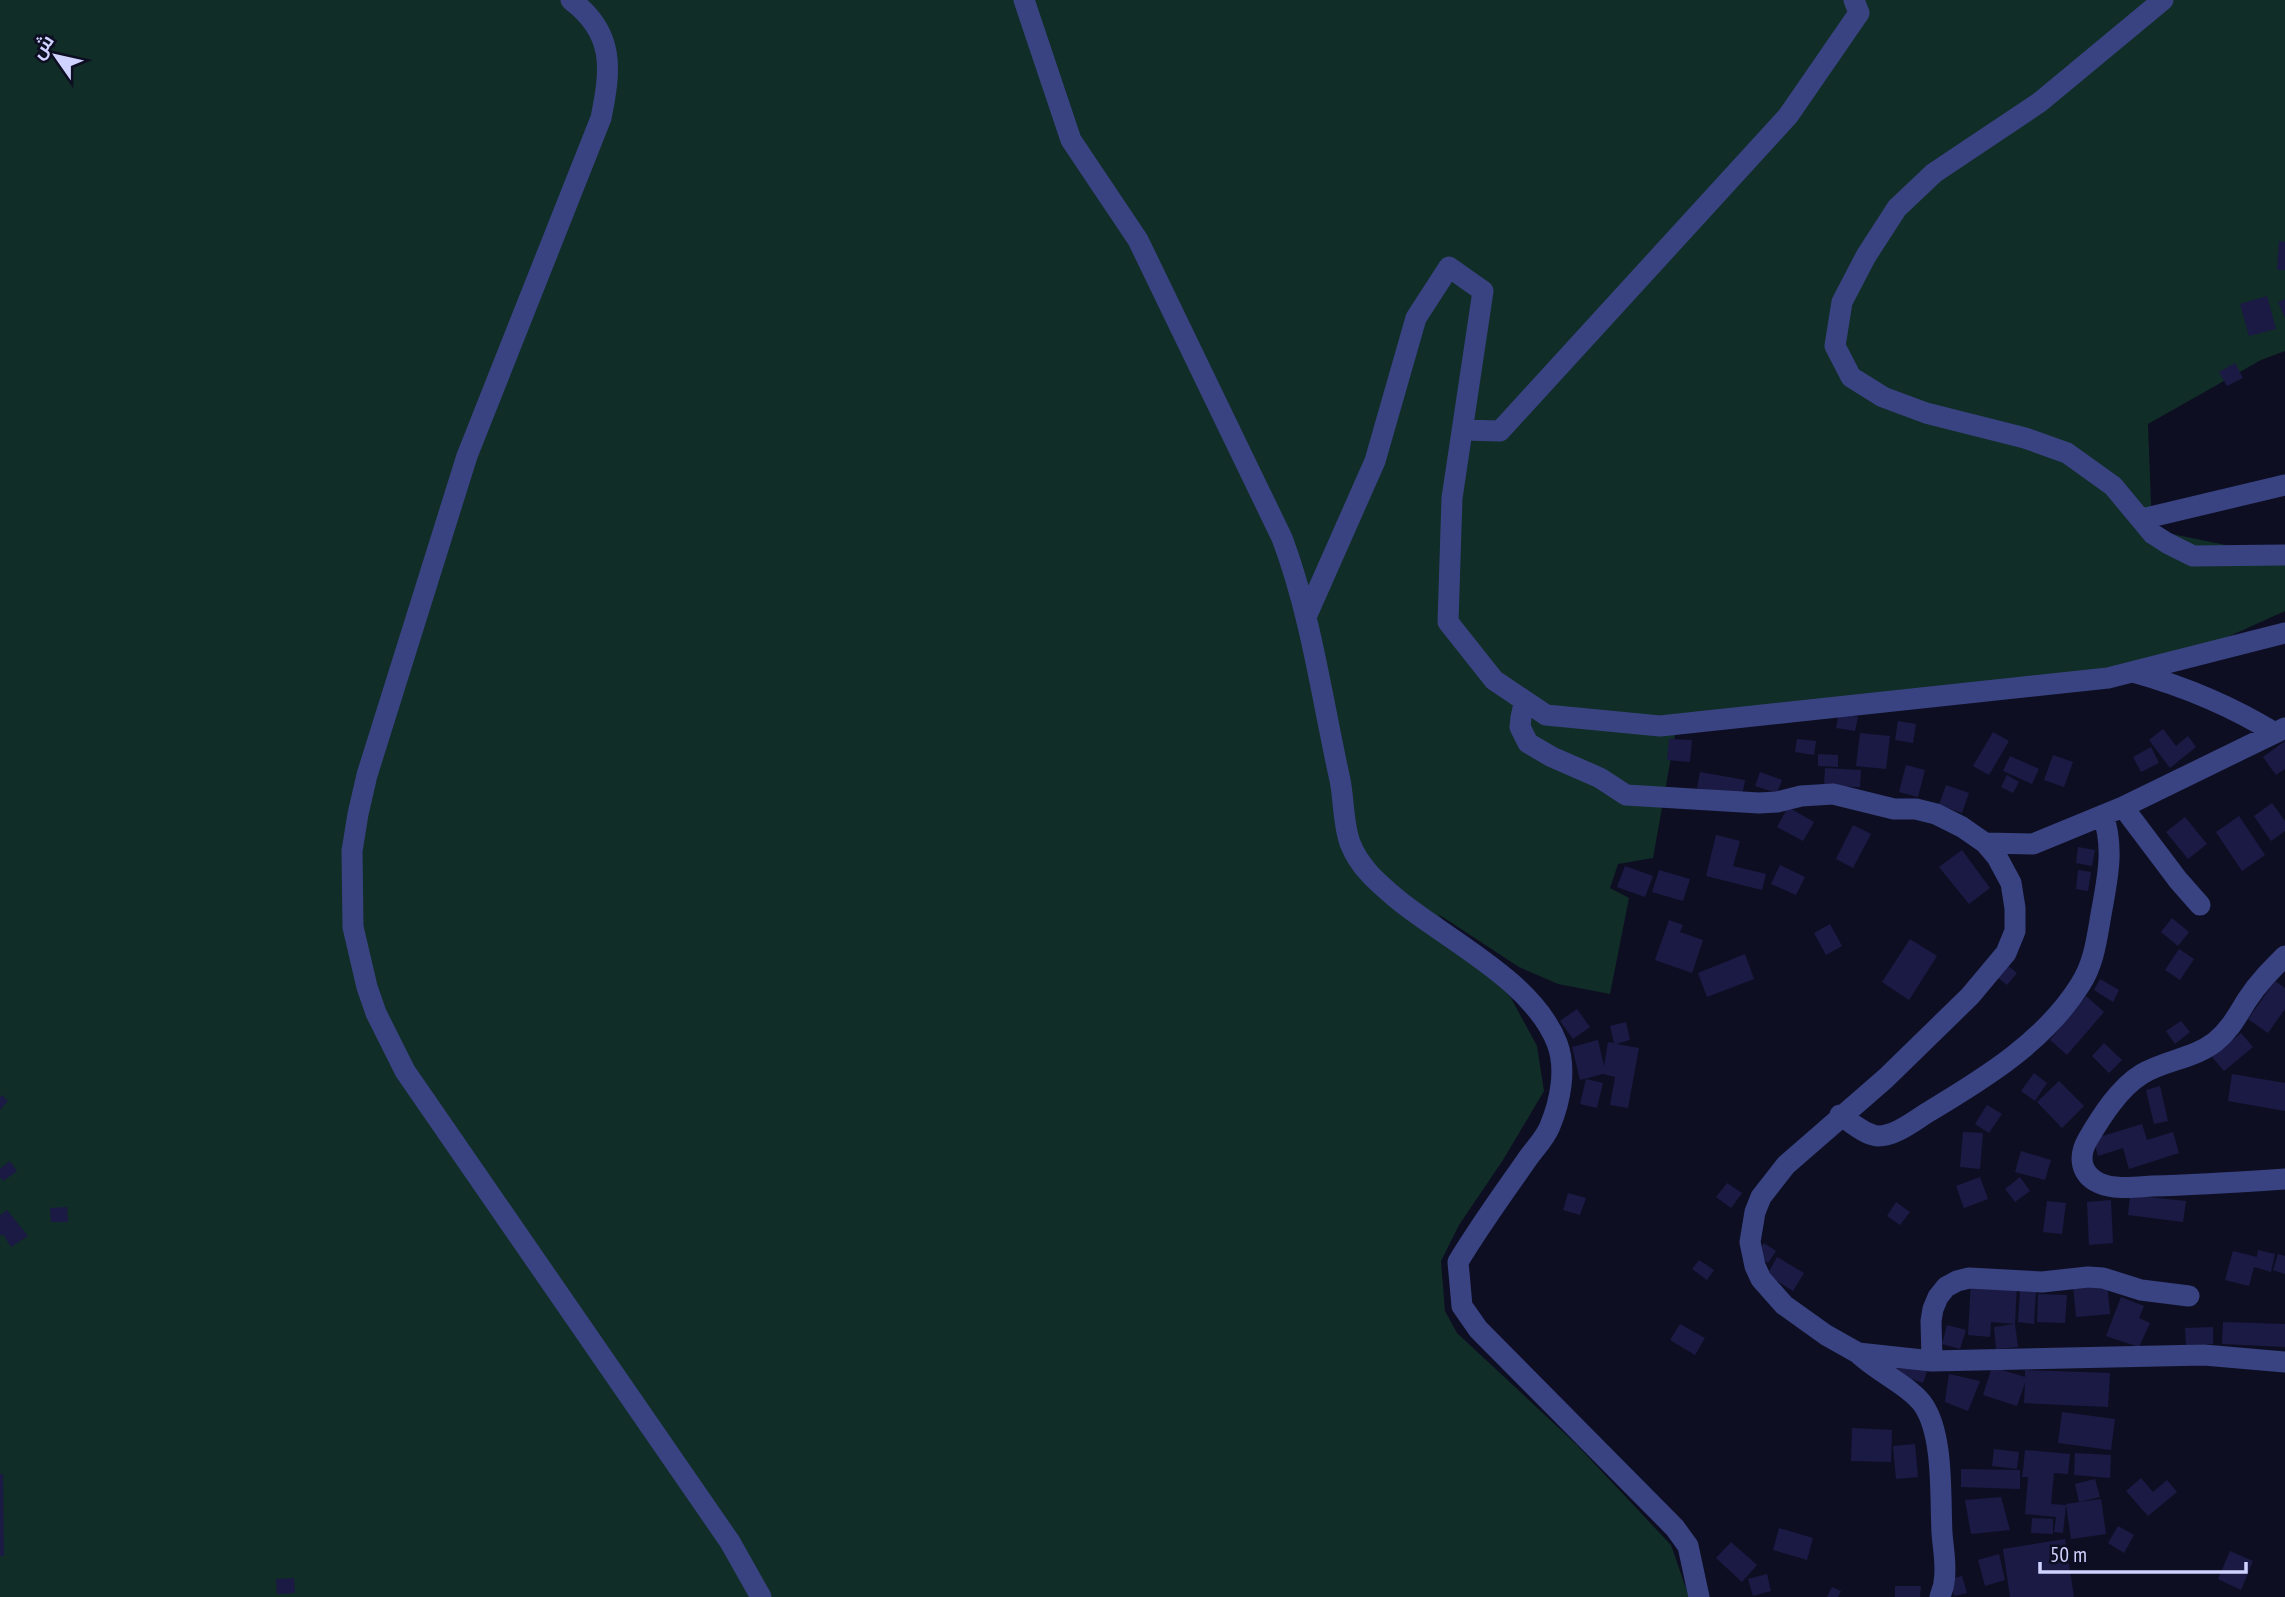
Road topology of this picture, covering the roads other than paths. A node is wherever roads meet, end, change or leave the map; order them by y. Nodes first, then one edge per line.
1 (570, 0) edge
2 (1024, 0) edge
3 (1854, 0) edge
4 (2163, 0) edge
5 (1463, 430) junction
6 (2285, 485) edge
7 (2142, 519) junction
8 (2285, 555) edge
9 (1306, 617) junction
10 (2285, 633) edge
11 (2134, 672) junction
12 (1527, 702) junction
13 (2280, 730) edge
14 (2113, 811) junction
15 (1985, 843) junction
16 (2200, 905) dead end
17 (2285, 956) edge
18 (1840, 1115) junction
19 (2285, 1179) edge
20 (2189, 1296) dead end
21 (1858, 1353) junction
22 (1932, 1360) junction
23 (2285, 1362) edge
24 (757, 1588) edge
25 (766, 1597) edge
26 (1699, 1597) edge
27 (1940, 1597) edge

1 - 24 street
2 - 9 street
3 - 5 street
4 - 7 street
5 - 9 street
5 - 12 street
6 - 7 street
7 - 8 street
9 - 26 street
10 - 11 street
11 - 12 street
11 - 13 street
12 - 15 street
13 - 14 street
14 - 15 street
14 - 16 street
14 - 18 street
15 - 18 street
17 - 19 street
18 - 21 street
20 - 22 street
21 - 22 street
21 - 27 street
22 - 23 street
24 - 25 street

